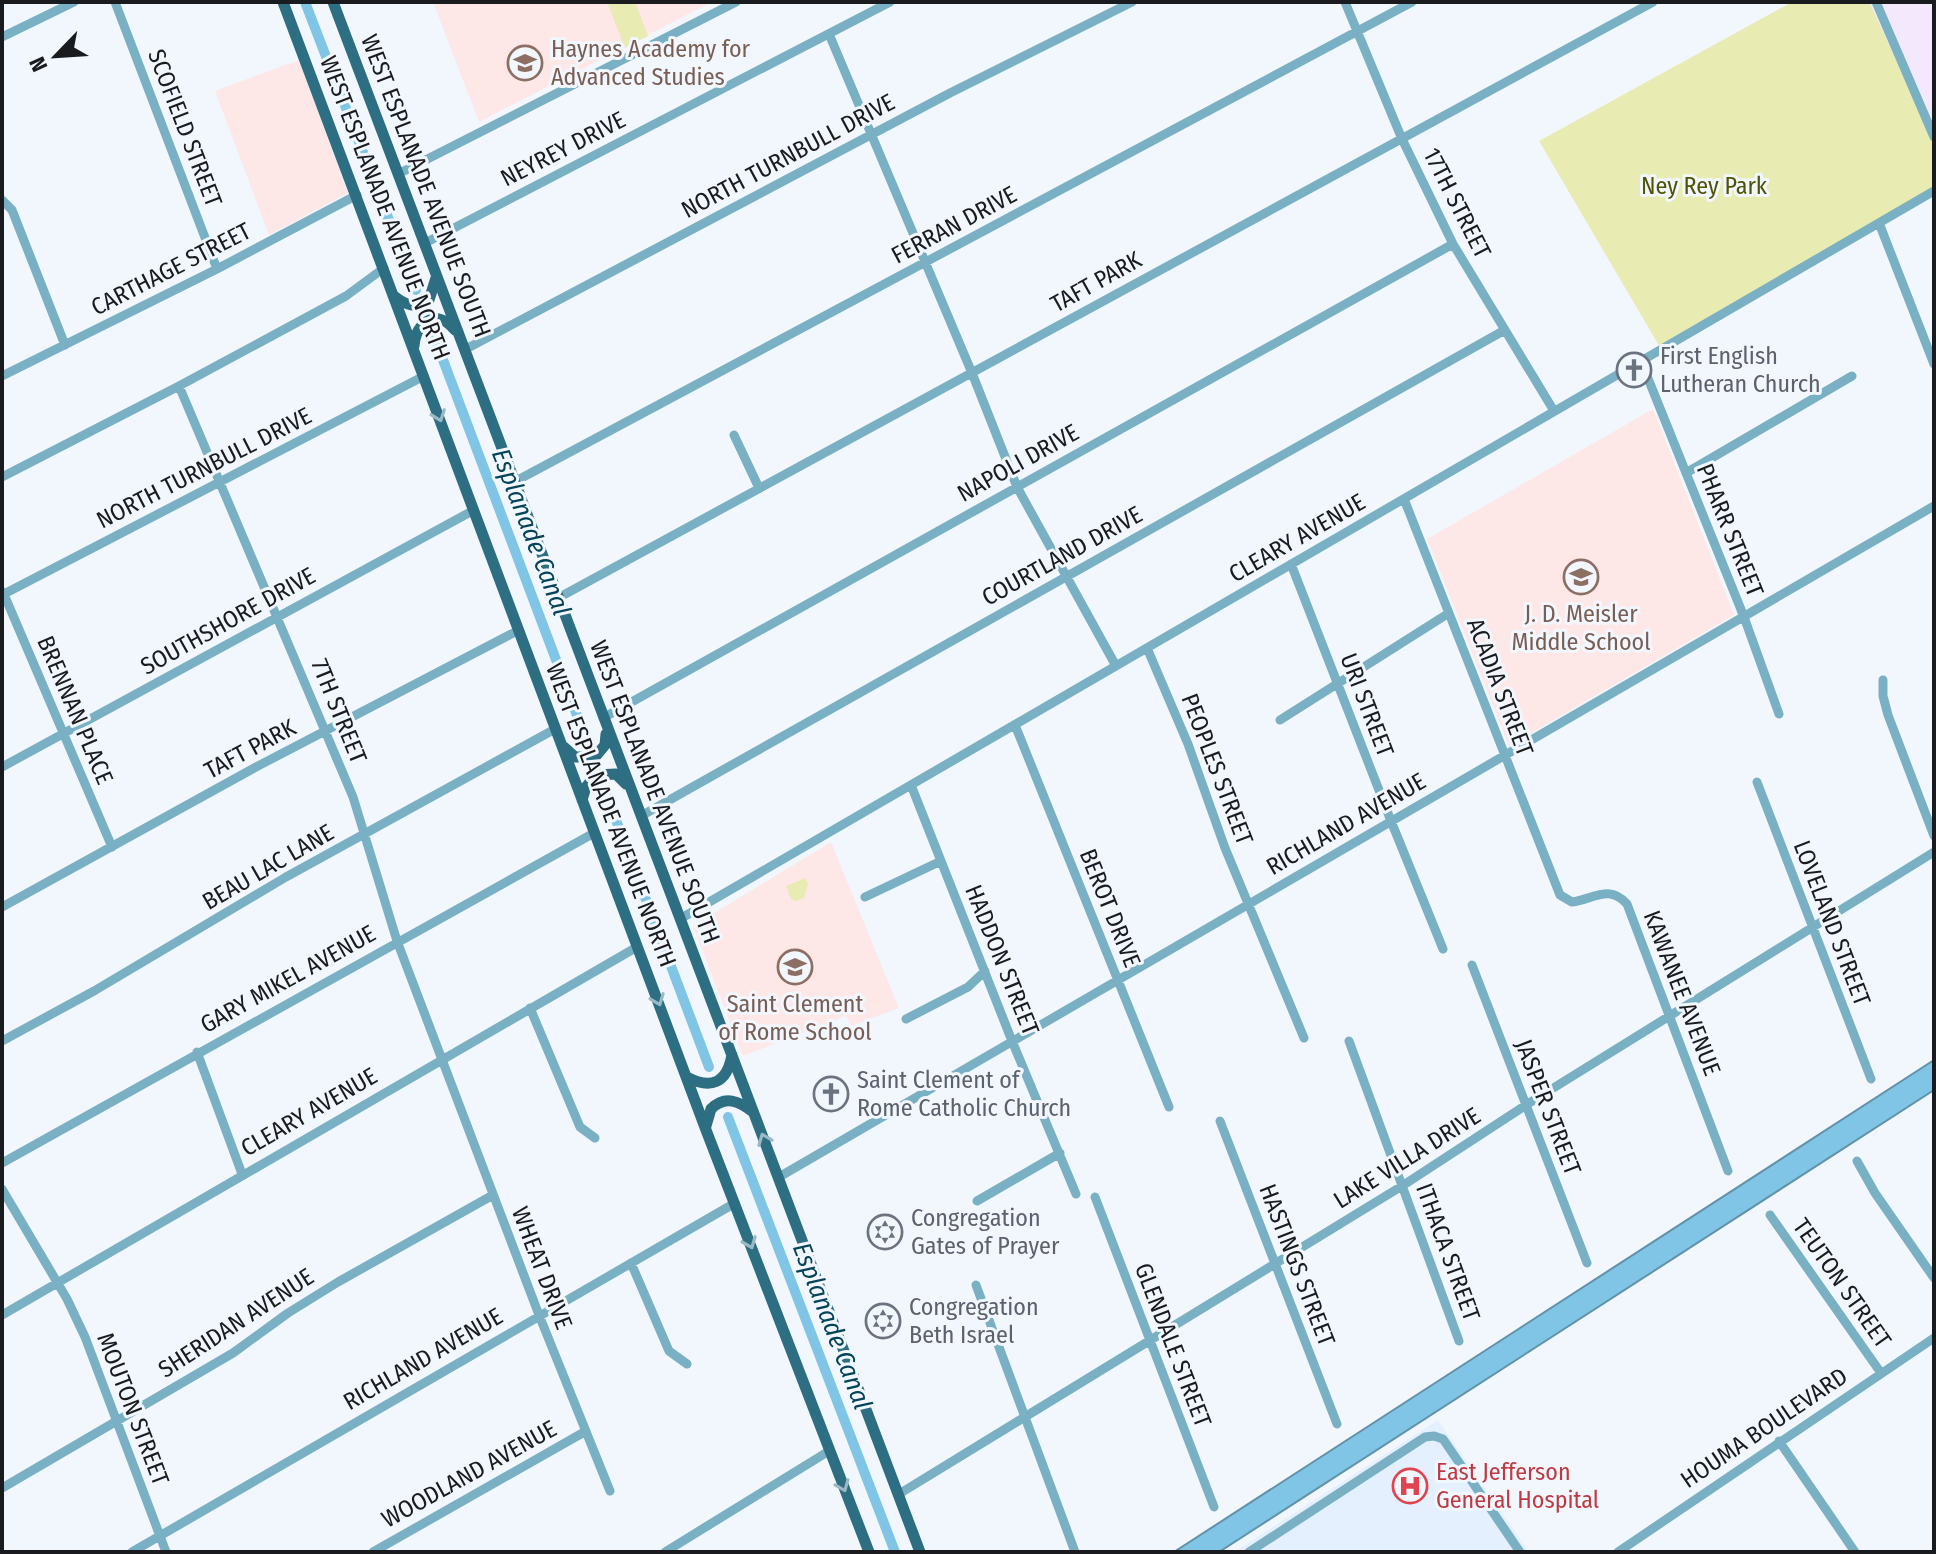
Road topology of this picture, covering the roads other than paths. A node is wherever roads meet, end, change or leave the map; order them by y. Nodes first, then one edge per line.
1 (74, 2) edge
2 (115, 2) edge
3 (283, 2) edge
4 (333, 2) edge
5 (736, 2) edge
6 (890, 2) edge
7 (1132, 2) edge
8 (1345, 2) edge
9 (1412, 2) edge
10 (1653, 2) edge
11 (1876, 2) edge
12 (1357, 32) junction
13 (829, 34) junction
14 (2, 37) edge
15 (872, 136) junction
16 (1934, 137) edge
17 (1402, 139) junction
18 (398, 174) junction
19 (1934, 191) edge
20 (357, 195) junction
21 (2, 200) edge
22 (1879, 223) junction
23 (425, 243) junction
24 (1453, 244) junction
25 (925, 262) junction
26 (384, 268) junction
27 (217, 269) junction
28 (437, 276) junction
29 (393, 296) junction
30 (1503, 331) junction
31 (458, 334) junction
32 (65, 345) junction
33 (414, 348) junction
34 (464, 350) junction
35 (1641, 361) junction
36 (1934, 364) edge
37 (972, 373) junction
38 (2, 376) edge
39 (424, 376) junction
40 (1852, 376) dead end
41 (179, 386) junction
42 (1554, 411) junction
43 (734, 435) dead end
44 (1686, 473) junction
45 (2, 477) edge
46 (221, 481) junction
47 (514, 482) junction
48 (1017, 487) junction
49 (759, 488) junction
50 (1404, 499) junction
51 (1934, 506) edge
52 (474, 510) junction
53 (1291, 564) junction
54 (1065, 578) junction
55 (3, 593) edge
56 (558, 598) junction
57 (1449, 613) junction
58 (279, 617) junction
59 (1744, 617) junction
60 (519, 630) junction
61 (1147, 648) junction
62 (1116, 666) junction
63 (1883, 680) dead end
64 (1337, 685) junction
65 (1779, 714) dead end
66 (1280, 720) dead end
67 (605, 723) junction
68 (1015, 725) junction
69 (555, 729) junction
70 (326, 731) junction
71 (62, 734) junction
72 (561, 744) junction
73 (1505, 755) junction
74 (2, 767) edge
75 (1757, 782) dead end
76 (911, 785) junction
77 (629, 787) junction
78 (582, 801) junction
79 (641, 816) junction
80 (1391, 821) junction
81 (594, 833) junction
82 (365, 835) junction
83 (1934, 836) edge
84 (112, 847) junction
85 (1934, 852) edge
86 (941, 861) junction
87 (1558, 890) joint
88 (865, 897) dead end
89 (1248, 904) junction
90 (2, 907) edge
91 (680, 919) junction
92 (1813, 928) junction
93 (397, 941) junction
94 (637, 947) junction
95 (1443, 949) dead end
96 (1472, 965) dead end
97 (985, 971) junction
98 (1118, 980) junction
99 (530, 1008) junction
100 (1671, 1016) junction
101 (906, 1019) dead end
102 (1304, 1038) dead end
103 (2, 1041) edge
104 (1012, 1041) junction
105 (1349, 1041) dead end
106 (197, 1052) junction
107 (732, 1055) junction
108 (442, 1058) junction
109 (687, 1077) junction
110 (1871, 1079) dead end
111 (1526, 1105) junction
112 (1169, 1107) dead end
113 (754, 1113) junction
114 (1220, 1121) dead end
115 (706, 1130) junction
116 (595, 1138) dead end
117 (1060, 1153) junction
118 (1857, 1161) dead end
119 (2, 1163) edge
120 (1728, 1171) dead end
121 (242, 1174) junction
122 (779, 1177) junction
123 (1402, 1186) junction
124 (2, 1189) edge
125 (1076, 1194) dead end
126 (493, 1195) junction
127 (1095, 1197) dead end
128 (977, 1201) dead end
129 (735, 1203) junction
130 (1770, 1215) dead end
131 (631, 1263) junction
132 (1275, 1263) junction
133 (1587, 1263) dead end
134 (1934, 1278) edge
135 (57, 1282) junction
136 (976, 1285) dead end
137 (2, 1315) edge
138 (539, 1315) junction
139 (1934, 1338) edge
140 (1151, 1339) junction
141 (1459, 1341) dead end
142 (687, 1364) dead end
143 (1881, 1373) junction
144 (1025, 1418) junction
145 (115, 1422) junction
146 (1337, 1424) dead end
147 (586, 1431) junction
148 (1779, 1441) junction
149 (829, 1451) junction
150 (2, 1488) edge
151 (610, 1491) dead end
152 (899, 1494) junction
153 (1214, 1507) dead end
154 (160, 1536) junction
155 (132, 1552) edge
156 (166, 1552) edge
157 (373, 1552) edge
158 (665, 1552) edge
159 (869, 1552) edge
160 (920, 1552) edge
161 (1075, 1552) edge
162 (1249, 1552) edge
163 (1520, 1552) edge
164 (1618, 1552) edge
165 (1855, 1552) edge

1 - 14 street
2 - 27 street, SCOFIELD STREET
3 - 20 main road, WEST ESPLANADE AVENUE NORTH
4 - 18 main road, WEST ESPLANADE AVENUE SOUTH
5 - 18 street
6 - 13 street, NEYREY DRIVE
7 - 15 street, NORTH TURNBULL DRIVE
8 - 12 street, 17TH STREET
9 - 12 street, FERRAN DRIVE
10 - 17 street, TAFT PARK
11 - 16 street
12 - 17 street, 17TH STREET
12 - 25 street, FERRAN DRIVE
13 - 15 street
13 - 23 street, NEYREY DRIVE
15 - 25 street
15 - 34 street, NORTH TURNBULL DRIVE
17 - 24 street, 17TH STREET
17 - 37 street, TAFT PARK
18 - 23 main road, WEST ESPLANADE AVENUE SOUTH
19 - 22 street, CLEARY AVENUE
20 - 26 main road, WEST ESPLANADE AVENUE NORTH
20 - 27 street, CARTHAGE STREET
21 - 32 street
22 - 35 street, CLEARY AVENUE
22 - 36 street
23 - 28 main road, WEST ESPLANADE AVENUE SOUTH
24 - 30 street, 17TH STREET
24 - 48 street, NAPOLI DRIVE
25 - 37 street
25 - 47 street, FERRAN DRIVE
26 - 29 main road, WEST ESPLANADE AVENUE NORTH
26 - 41 street
27 - 32 street, CARTHAGE STREET
28 - 29 main road
28 - 31 main road, WEST ESPLANADE AVENUE SOUTH
29 - 33 main road, WEST ESPLANADE AVENUE NORTH
30 - 42 street, 17TH STREET
30 - 54 street, COURTLAND DRIVE
31 - 33 main road
31 - 34 main road, WEST ESPLANADE AVENUE SOUTH
32 - 38 street, CARTHAGE STREET
33 - 39 main road, WEST ESPLANADE AVENUE NORTH
34 - 47 main road, WEST ESPLANADE AVENUE SOUTH
35 - 42 street, CLEARY AVENUE
35 - 44 street, PHARR STREET
37 - 48 street
37 - 49 street, TAFT PARK
39 - 46 street, NORTH TURNBULL DRIVE
39 -> 52 main road, WEST ESPLANADE AVENUE NORTH
40 - 44 street
41 - 45 street
41 - 46 street, 7TH STREET
42 - 50 street, CLEARY AVENUE
43 - 49 street
44 - 59 street, PHARR STREET
46 - 55 street, NORTH TURNBULL DRIVE
46 - 58 street, 7TH STREET
47 - 56 main road, WEST ESPLANADE AVENUE SOUTH
48 - 54 street
48 - 67 street, NAPOLI DRIVE
49 - 56 street, TAFT PARK
50 - 53 street, CLEARY AVENUE
50 - 57 street, ACADIA STREET
51 - 59 street, RICHLAND AVENUE
52 - 58 street, SOUTHSHORE DRIVE
52 - 60 main road, WEST ESPLANADE AVENUE NORTH
53 - 61 street, CLEARY AVENUE
53 - 64 street, URI STREET
54 - 62 street
54 - 79 street, COURTLAND DRIVE
55 - 71 street, BRENNAN PLACE
56 - 67 main road, WEST ESPLANADE AVENUE SOUTH
57 - 64 street
57 - 73 street, ACADIA STREET
58 - 70 street, 7TH STREET
58 - 71 street, SOUTHSHORE DRIVE
59 - 65 street, PHARR STREET
59 - 73 street, RICHLAND AVENUE
60 - 69 main road, WEST ESPLANADE AVENUE NORTH
60 - 70 street, TAFT PARK
61 - 62 street, CLEARY AVENUE
61 - 89 street, PEOPLES STREET
62 - 68 street, CLEARY AVENUE
63 - 83 street
64 - 66 street
64 - 80 street, URI STREET
67 - 72 main road
67 - 77 main road, WEST ESPLANADE AVENUE SOUTH
68 - 76 street, CLEARY AVENUE
68 - 98 street, BEROT DRIVE
69 - 72 main road, WEST ESPLANADE AVENUE NORTH
69 - 82 street, BEAU LAC LANE
70 - 82 street, 7TH STREET
70 - 84 street, TAFT PARK
71 - 74 street, SOUTHSHORE DRIVE
71 - 84 street, BRENNAN PLACE
72 - 78 main road, WEST ESPLANADE AVENUE NORTH
73 - 80 street, RICHLAND AVENUE
73 - 87 street, ACADIA STREET
75 - 92 street, LOVELAND STREET
76 - 86 street, HADDON STREET
76 - 91 street, CLEARY AVENUE
77 - 78 main road
77 - 79 main road, WEST ESPLANADE AVENUE SOUTH
78 - 81 main road, WEST ESPLANADE AVENUE NORTH
79 - 91 main road, WEST ESPLANADE AVENUE SOUTH
80 - 89 street, RICHLAND AVENUE
80 - 95 street, URI STREET
81 - 93 street, GARY MIKEL AVENUE
81 - 94 main road, WEST ESPLANADE AVENUE NORTH
82 - 93 street, 7TH STREET
82 - 103 street, BEAU LAC LANE
84 - 90 street, TAFT PARK
85 - 92 street, LAKE VILLA DRIVE
86 - 88 street
86 - 97 street, HADDON STREET
87 - 100 street, KAWANEE AVENUE
89 - 98 street, RICHLAND AVENUE
89 - 102 street, PEOPLES STREET
91 - 107 main road, WEST ESPLANADE AVENUE SOUTH
92 - 100 street, LAKE VILLA DRIVE
92 - 110 street, LOVELAND STREET
93 - 106 street, GARY MIKEL AVENUE
93 - 108 street, 7TH STREET
94 - 99 street, CLEARY AVENUE
94 -> 109 main road, WEST ESPLANADE AVENUE NORTH
96 - 111 street, JASPER STREET
97 - 101 street
97 - 104 street, HADDON STREET
98 - 104 street, RICHLAND AVENUE
98 - 112 street, BEROT DRIVE
99 - 108 street, CLEARY AVENUE
99 - 116 street
100 - 111 street, LAKE VILLA DRIVE
100 - 120 street, KAWANEE AVENUE
104 - 117 street, HADDON STREET
104 - 122 street, RICHLAND AVENUE
105 - 123 street, ITHACA STREET
106 - 119 street, GARY MIKEL AVENUE
106 - 121 street
107 - 109 main road
107 - 113 main road, WEST ESPLANADE AVENUE SOUTH
108 - 121 street, CLEARY AVENUE
108 - 126 street, WHEAT DRIVE
109 - 115 main road, WEST ESPLANADE AVENUE NORTH
111 - 123 street, LAKE VILLA DRIVE
111 - 133 street, JASPER STREET
113 - 115 main road
122 -> 113 main road, WEST ESPLANADE AVENUE SOUTH
114 - 132 street, HASTINGS STREET
115 - 129 main road, WEST ESPLANADE AVENUE NORTH
117 - 125 street, HADDON STREET
117 - 128 street
118 - 134 street
121 - 135 street, CLEARY AVENUE
122 - 152 main road, WEST ESPLANADE AVENUE SOUTH
123 - 132 street, LAKE VILLA DRIVE
123 - 141 street, ITHACA STREET
124 - 135 street, MOUTON STREET
126 - 138 street, WHEAT DRIVE
126 - 145 street, SHERIDAN AVENUE
127 - 140 street, GLENDALE STREET
129 - 131 street, RICHLAND AVENUE
129 -> 149 main road, WEST ESPLANADE AVENUE NORTH
130 - 143 street, TEUTON STREET
131 - 138 street, RICHLAND AVENUE
131 - 142 street
132 - 140 street, LAKE VILLA DRIVE
132 - 146 street, HASTINGS STREET
135 - 137 street, CLEARY AVENUE
135 - 145 street, MOUTON STREET
136 - 144 street
138 - 147 street, WHEAT DRIVE
138 - 154 street, RICHLAND AVENUE
139 - 143 street, HOUMA BOULEVARD
140 - 144 street, LAKE VILLA DRIVE
140 - 153 street, GLENDALE STREET
143 - 148 street, HOUMA BOULEVARD
144 - 152 street, LAKE VILLA DRIVE
144 - 161 street
145 - 150 street, SHERIDAN AVENUE
145 - 154 street, MOUTON STREET
147 - 151 street, WHEAT DRIVE
147 - 157 street, WOODLAND AVENUE
148 - 164 street, HOUMA BOULEVARD
148 - 165 street
149 - 158 street
149 -> 159 main road, WEST ESPLANADE AVENUE NORTH
152 - 160 main road, WEST ESPLANADE AVENUE SOUTH
154 - 155 street, RICHLAND AVENUE
154 - 156 street, MOUTON STREET
162 - 163 street

